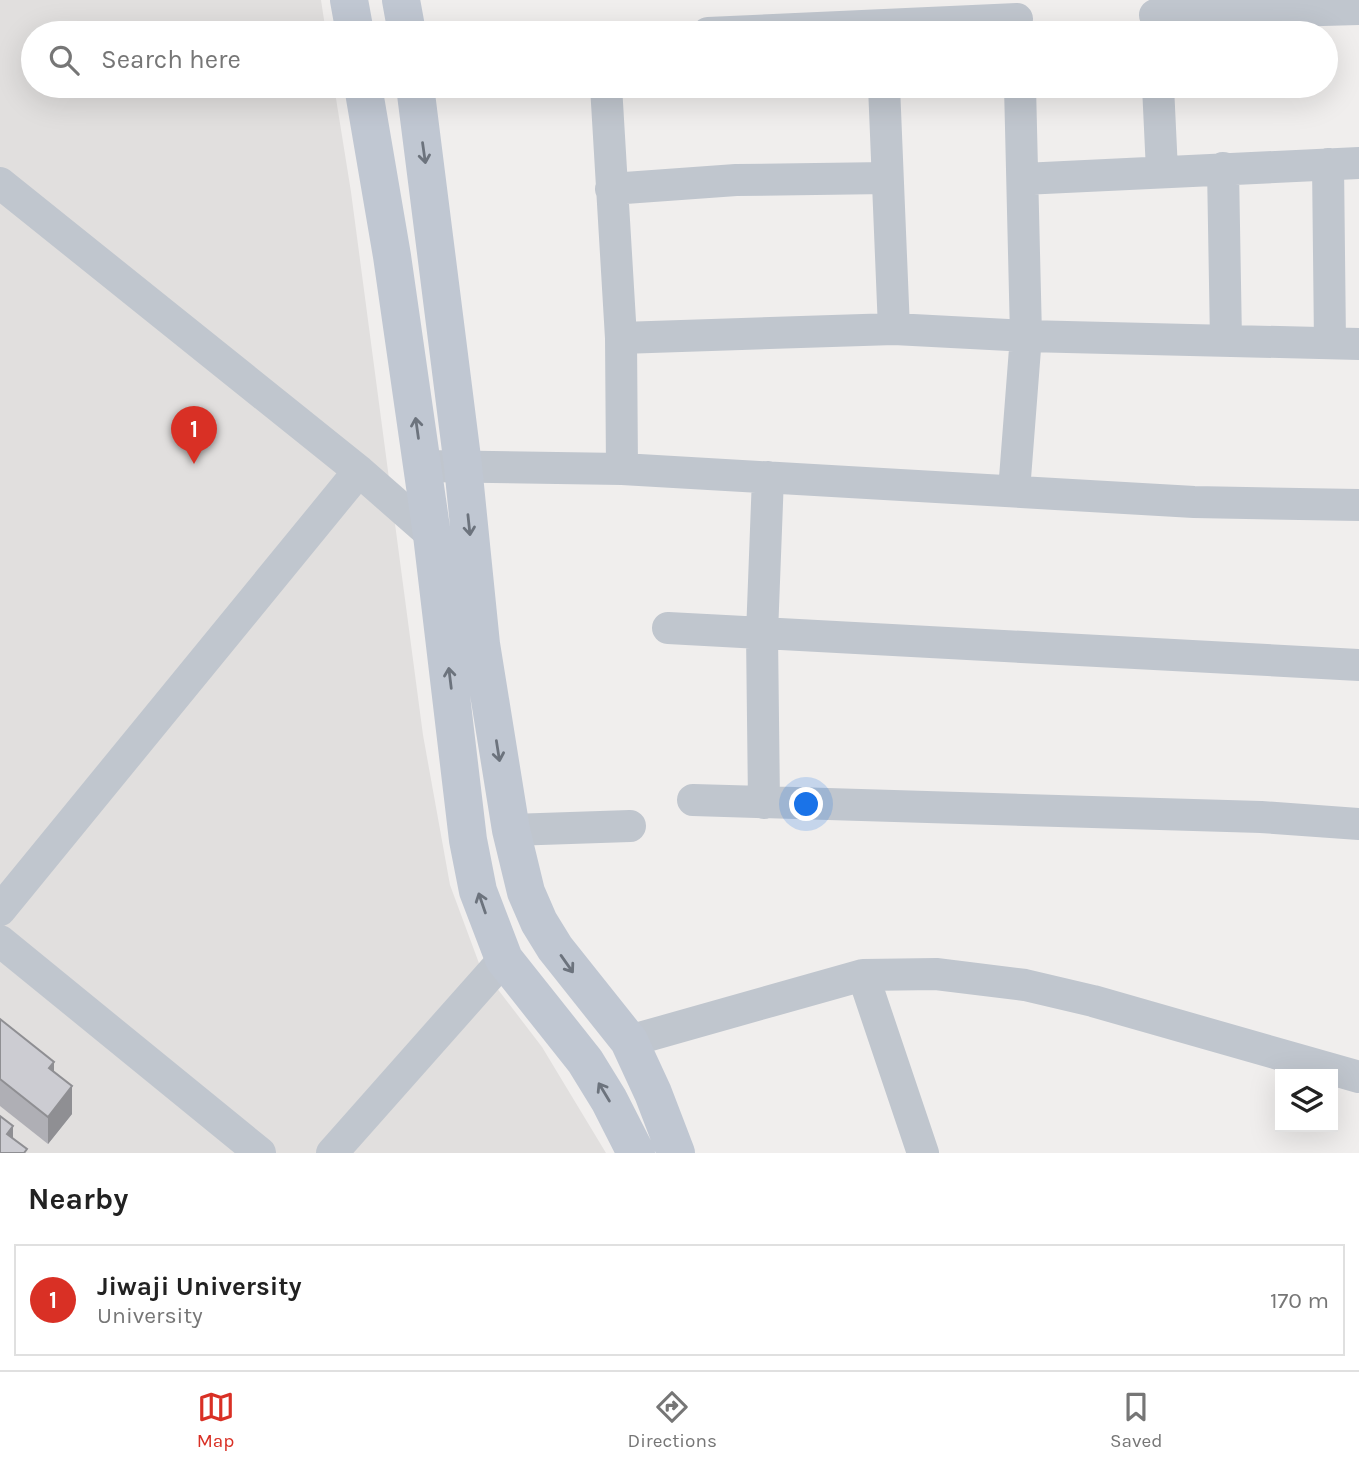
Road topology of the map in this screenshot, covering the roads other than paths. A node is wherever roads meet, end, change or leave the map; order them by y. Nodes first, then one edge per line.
1 (349, 0) edge
2 (401, 0) edge
3 (1359, 9) edge
4 (1155, 16) edge
5 (1017, 17) edge
6 (353, 21) edge
7 (405, 21) edge
8 (976, 21) edge
9 (365, 98) edge
10 (417, 98) edge
11 (607, 98) edge
12 (884, 98) edge
13 (1020, 98) edge
14 (1158, 98) edge
15 (1359, 163) edge
16 (1328, 164) junction
17 (1223, 167) junction
18 (1161, 171) junction
19 (887, 178) junction
20 (1023, 179) junction
21 (0, 183) edge
22 (611, 188) junction
23 (894, 329) junction
24 (1026, 336) junction
25 (621, 338) junction
26 (1226, 341) junction
27 (1345, 343) edge
28 (422, 466) junction
29 (463, 466) junction
30 (622, 469) junction
31 (359, 471) junction
32 (768, 477) junction
33 (1014, 491) junction
34 (1359, 505) edge
35 (432, 535) junction
36 (668, 628) dead end
37 (762, 634) junction
38 (1359, 665) edge
39 (693, 800) dead end
40 (764, 803) junction
41 (1359, 824) edge
42 (629, 827) dead end
43 (511, 830) junction
44 (0, 909) edge
45 (0, 941) edge
46 (504, 959) junction
47 (863, 975) junction
48 (595, 998) junction
49 (558, 1027) junction
50 (629, 1041) junction
51 (1359, 1077) edge
52 (928, 1151) edge
53 (260, 1153) edge
54 (332, 1153) edge
55 (636, 1153) edge
56 (677, 1153) edge

1 - 6 main road
2 - 7 main road
3 - 4 street
5 - 8 street
28 -> 9 main road
10 -> 29 main road
11 - 22 street
12 - 19 street
13 - 20 street
14 - 18 street
15 - 16 street
16 - 17 street
16 - 27 street
17 - 18 street
17 - 26 street
18 - 20 street
19 - 22 street
19 - 23 street
20 - 24 street
21 - 31 street
22 - 25 street
23 - 24 street
23 - 25 street
24 - 26 street
24 - 33 street
25 - 30 street
26 - 27 street
28 - 29 street
28 - 35 main road
29 - 30 street
29 -> 43 main road
30 - 32 street
31 - 35 street
31 - 44 street
32 - 33 street
32 - 37 street
33 - 34 street
46 -> 35 main road
36 - 37 street
37 - 38 street
37 - 40 street
39 - 40 street
40 - 41 street
42 - 43 street
43 -> 48 main road
45 - 53 street
46 - 49 main road
46 - 54 street
47 - 50 street
47 - 51 street
47 - 52 street
48 - 49 main road
48 - 50 main road
55 -> 49 main road
50 - 56 main road

